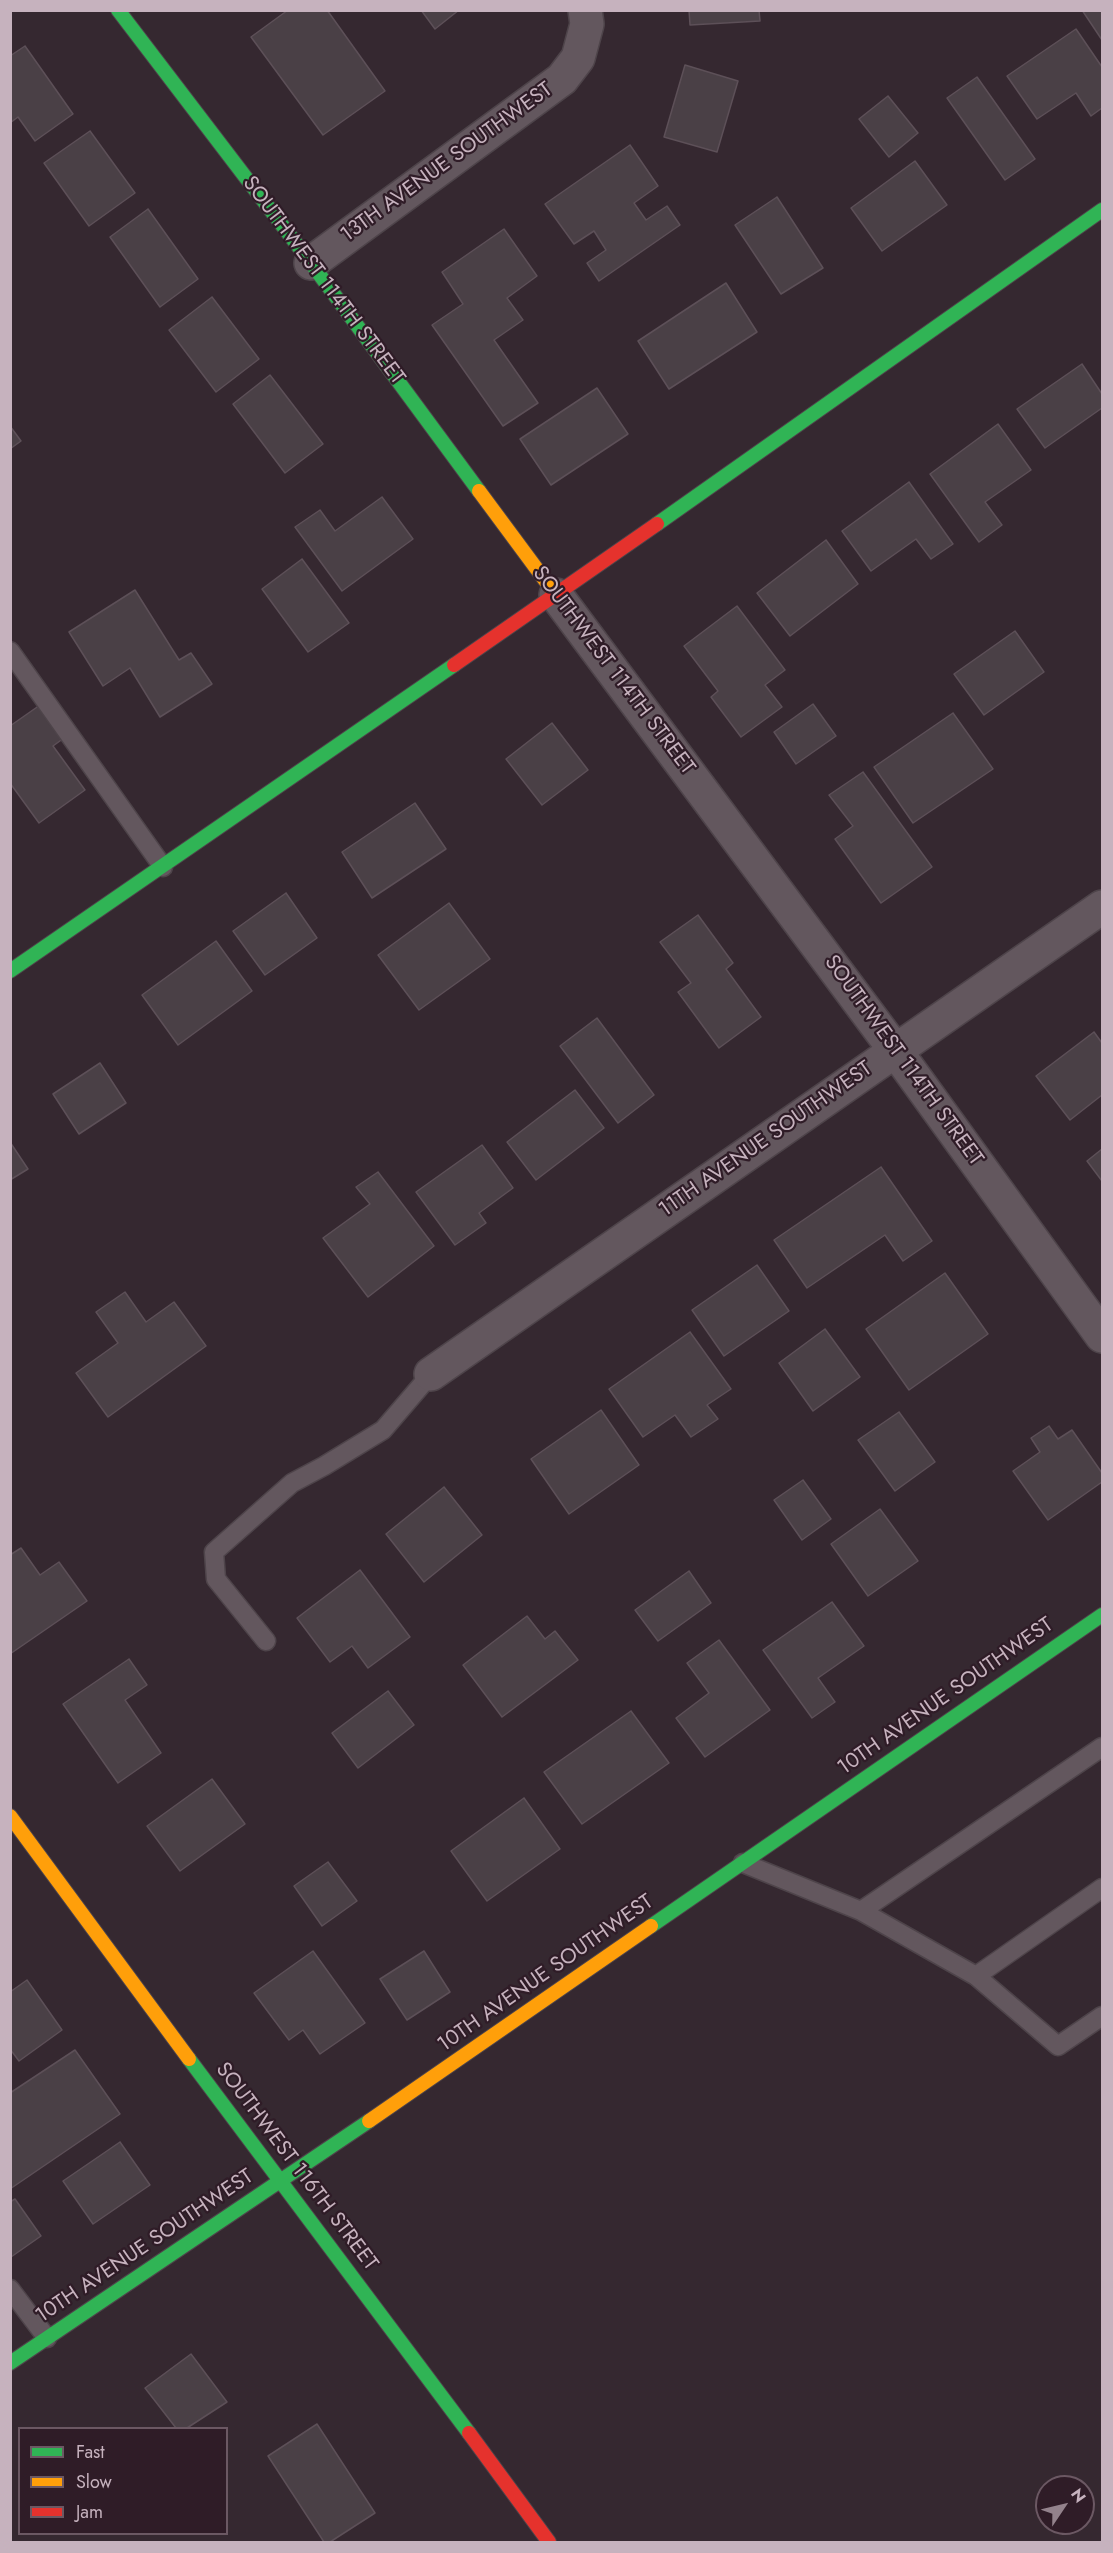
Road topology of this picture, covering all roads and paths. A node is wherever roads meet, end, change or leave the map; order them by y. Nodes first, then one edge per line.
1 (118, 10) edge
2 (585, 10) edge
3 (1102, 210) edge
4 (311, 263) junction
5 (556, 595) junction
6 (10, 651) edge
7 (163, 867) junction
8 (1102, 907) edge
9 (10, 971) edge
10 (895, 1050) junction
11 (1102, 1336) edge
12 (431, 1374) joint
13 (1102, 1615) edge
14 (266, 1641) dead end
15 (1102, 1747) edge
16 (10, 1816) edge
17 (743, 1863) junction
18 (1102, 1888) edge
19 (861, 1911) junction
20 (976, 1976) junction
21 (1102, 2016) edge
22 (280, 2182) junction
23 (10, 2289) edge
24 (47, 2338) junction
25 (10, 2363) edge
26 (549, 2542) edge

1 - 4 street, SOUTHWEST 114TH STREET
2 - 4 street, 13TH AVENUE SOUTHWEST
3 - 5 street
4 - 5 street, SOUTHWEST 114TH STREET
5 - 7 street
5 - 10 street, SOUTHWEST 114TH STREET
6 - 7 lane
7 - 9 street
8 - 10 street, 11TH AVENUE SOUTHWEST
10 - 11 street, SOUTHWEST 114TH STREET
10 - 12 street, 11TH AVENUE SOUTHWEST
12 - 14 lane
13 - 17 street, 10TH AVENUE SOUTHWEST
15 - 19 lane
16 - 22 street, SOUTHWEST 116TH STREET
17 - 19 lane
17 - 22 street, 10TH AVENUE SOUTHWEST
18 - 20 lane
19 - 20 lane
20 - 21 lane
22 - 24 street, 10TH AVENUE SOUTHWEST
22 - 26 street, SOUTHWEST 116TH STREET
23 - 24 lane
24 - 25 street, 10TH AVENUE SOUTHWEST

